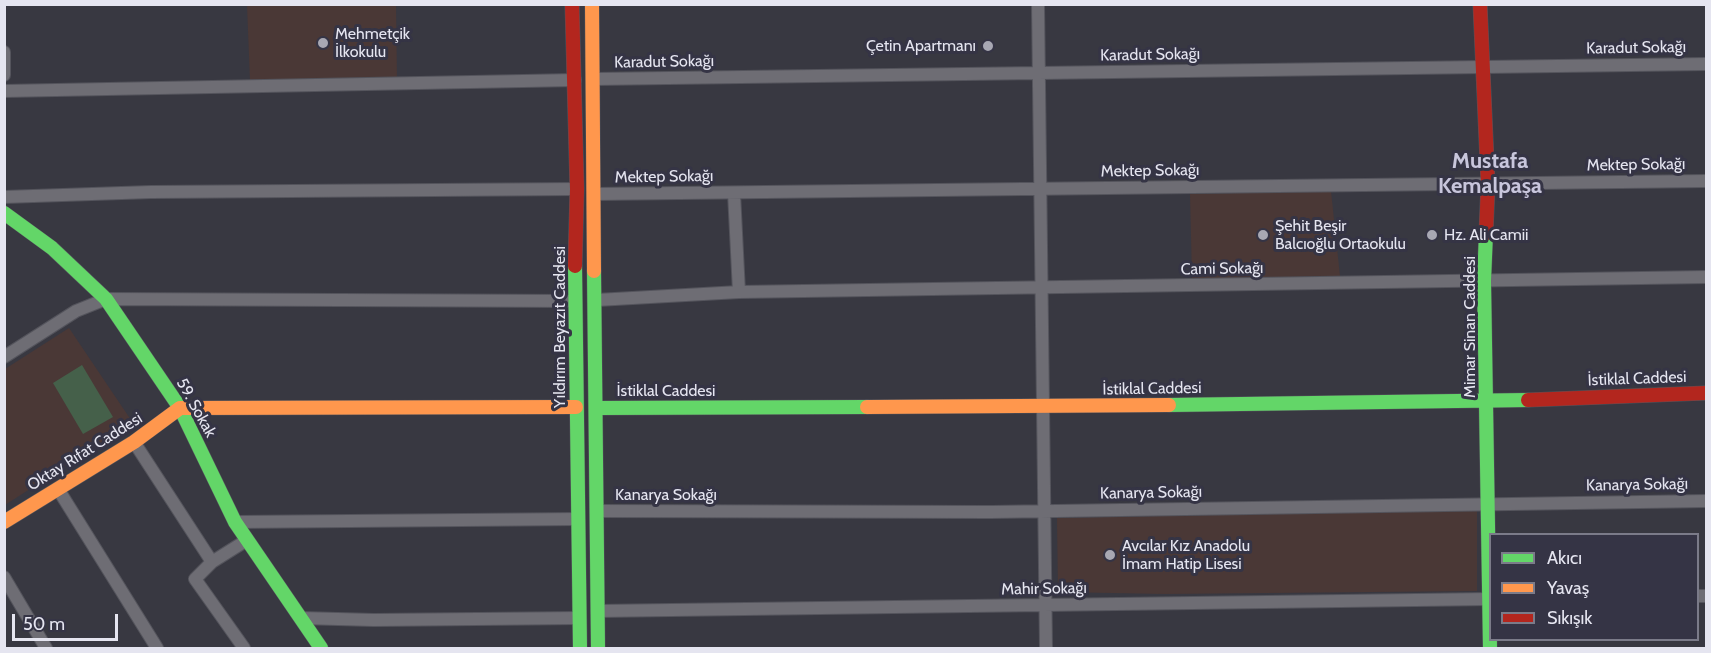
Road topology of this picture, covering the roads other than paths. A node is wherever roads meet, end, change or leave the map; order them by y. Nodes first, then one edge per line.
1 (572, 4) edge
2 (592, 4) edge
3 (1038, 4) edge
4 (1480, 4) edge
5 (4, 52) edge
6 (1707, 64) edge
7 (1482, 67) junction
8 (1040, 73) junction
9 (4, 75) edge
10 (594, 79) junction
11 (575, 80) junction
12 (4, 91) edge
13 (1707, 181) edge
14 (1488, 184) junction
15 (577, 189) junction
16 (1040, 189) junction
17 (734, 193) junction
18 (594, 194) junction
19 (4, 196) edge
20 (4, 213) edge
21 (1707, 277) edge
22 (1484, 281) junction
23 (1043, 288) junction
24 (739, 292) junction
25 (106, 299) junction
26 (597, 300) junction
27 (574, 301) junction
28 (4, 357) edge
29 (1707, 393) edge
30 (1487, 401) junction
31 (576, 407) junction
32 (1043, 407) junction
33 (180, 408) junction
34 (597, 408) junction
35 (134, 442) junction
36 (58, 489) junction
37 (1707, 501) edge
38 (1489, 505) junction
39 (597, 511) junction
40 (1044, 512) junction
41 (578, 519) junction
42 (4, 522) edge
43 (235, 522) junction
44 (247, 540) junction
45 (212, 562) junction
46 (4, 577) edge
47 (1489, 599) edge
48 (1044, 605) junction
49 (597, 611) junction
50 (301, 618) junction
51 (580, 618) junction
52 (46, 648) edge
53 (157, 648) edge
54 (244, 648) edge
55 (321, 648) edge
56 (580, 648) edge
57 (598, 648) edge
58 (1046, 648) edge

1 - 11 street, Yıldırım Beyazıt Caddesi
2 - 10 street
3 - 8 street
4 - 7 street, Mimar Sinan Caddesi
5 - 9 street
6 - 7 street, Karadut Sokağı
7 - 8 street, Karadut Sokağı
7 - 14 street, Mimar Sinan Caddesi
8 - 10 street, Karadut Sokağı
8 - 16 street
10 - 11 street
10 - 18 street
11 - 12 street
11 - 15 street, Yıldırım Beyazıt Caddesi
13 - 14 street, Mektep Sokağı
14 - 16 street, Mektep Sokağı
14 - 22 street, Mimar Sinan Caddesi
15 - 19 street
15 - 27 street, Yıldırım Beyazıt Caddesi
16 - 17 street, Mektep Sokağı
16 - 23 street
17 - 18 street, Mektep Sokağı
17 - 24 street
18 - 26 street
20 - 25 street, 59. Sokak
21 - 22 street, Cami Sokağı
22 - 23 street, Cami Sokağı
22 - 30 street, Mimar Sinan Caddesi
23 - 24 street, Cami Sokağı
23 - 32 street
24 - 26 street, Cami Sokağı
25 - 27 street
25 - 28 street
25 - 33 street, 59. Sokak
26 - 34 street
27 - 31 street, Yıldırım Beyazıt Caddesi
29 - 30 street, İstiklal Caddesi
30 - 32 street, İstiklal Caddesi
30 - 38 street, Mimar Sinan Caddesi
31 - 33 street
31 - 34 street, İstiklal Caddesi
31 - 41 street, Yıldırım Beyazıt Caddesi
32 - 34 street, İstiklal Caddesi
32 - 40 street
33 - 35 street, Oktay Rıfat Caddesi
33 - 43 street, 59. Sokak
34 - 39 street
35 - 36 street, Oktay Rıfat Caddesi
35 - 45 street
36 - 42 street, Oktay Rıfat Caddesi
36 - 53 street
37 - 38 street, Kanarya Sokağı
38 - 40 street, Kanarya Sokağı
38 - 47 street, Mimar Sinan Caddesi
39 - 40 street, Kanarya Sokağı
39 - 49 street
40 - 48 street
41 - 43 street
41 - 51 street, Yıldırım Beyazıt Caddesi
43 - 44 street, 59. Sokak
44 - 45 street
44 - 50 street, 59. Sokak
45 - 54 street
46 - 52 street
47 - 48 street, Mahir Sokağı
48 - 49 street, Mahir Sokağı
48 - 58 street
49 - 57 street
50 - 51 street
50 - 55 street, 59. Sokak
51 - 56 street, Yıldırım Beyazıt Caddesi

